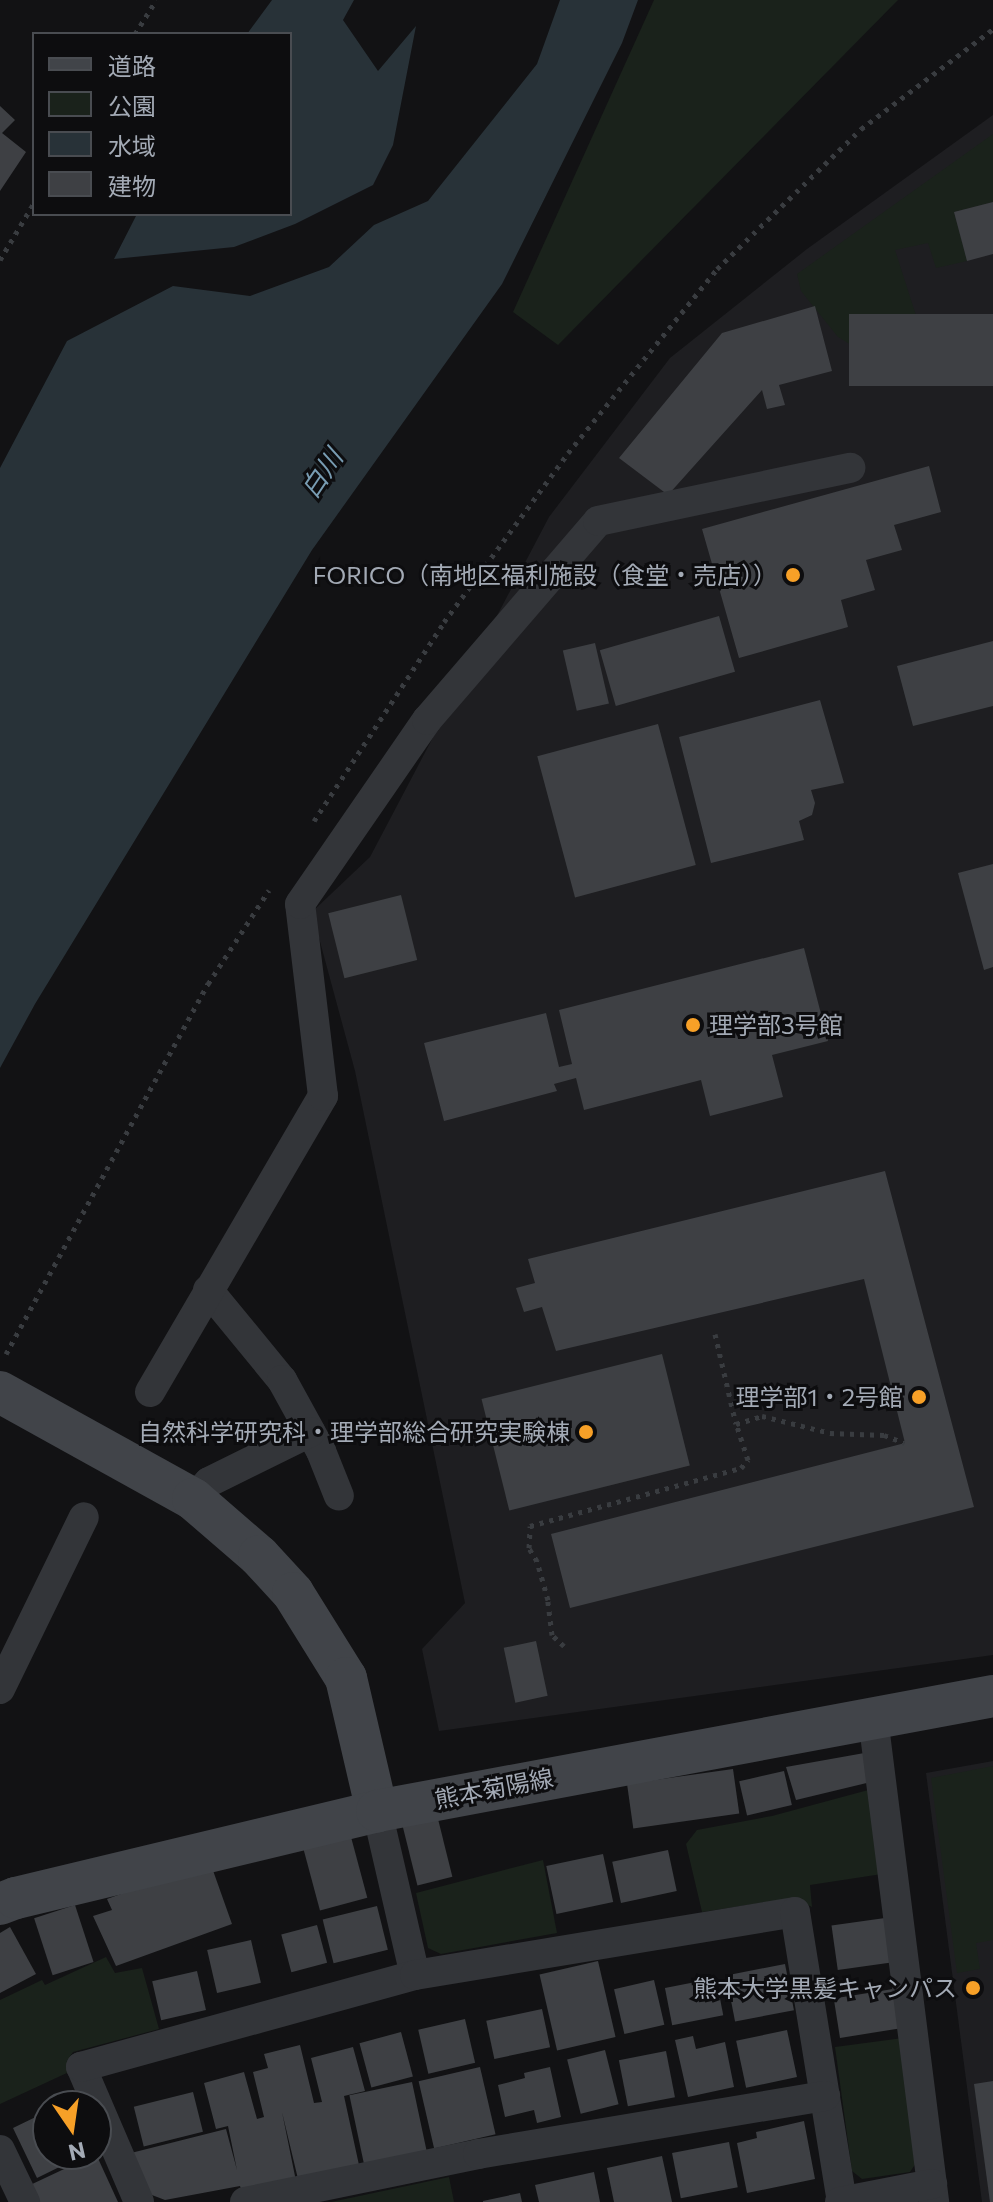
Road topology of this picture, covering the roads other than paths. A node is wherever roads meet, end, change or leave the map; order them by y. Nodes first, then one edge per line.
1 (850, 468) dead end
2 (208, 1290) junction
3 (0, 1392) edge
4 (150, 1392) dead end
5 (310, 1432) junction
6 (339, 1496) dead end
7 (193, 1499) junction
8 (84, 1517) dead end
9 (0, 1689) edge
10 (993, 1696) edge
11 (873, 1718) junction
12 (377, 1811) junction
13 (0, 1904) edge
14 (415, 1975) junction
15 (825, 2096) junction
16 (0, 2150) edge
17 (933, 2193) edge
18 (25, 2202) edge
19 (139, 2202) edge
20 (245, 2202) edge
21 (841, 2202) edge

1 - 2 street
2 - 4 street
2 - 5 street
3 - 7 main road
5 - 6 street
5 - 7 street
7 - 12 main road
8 - 9 street
10 - 11 main road, 熊本菊陽線
11 - 12 main road, 熊本菊陽線
11 - 17 street
12 - 13 main road, 熊本菊陽線
12 - 14 street
14 - 15 street
14 - 19 street
15 - 20 street
15 - 21 street
16 - 18 street
17 - 21 street

